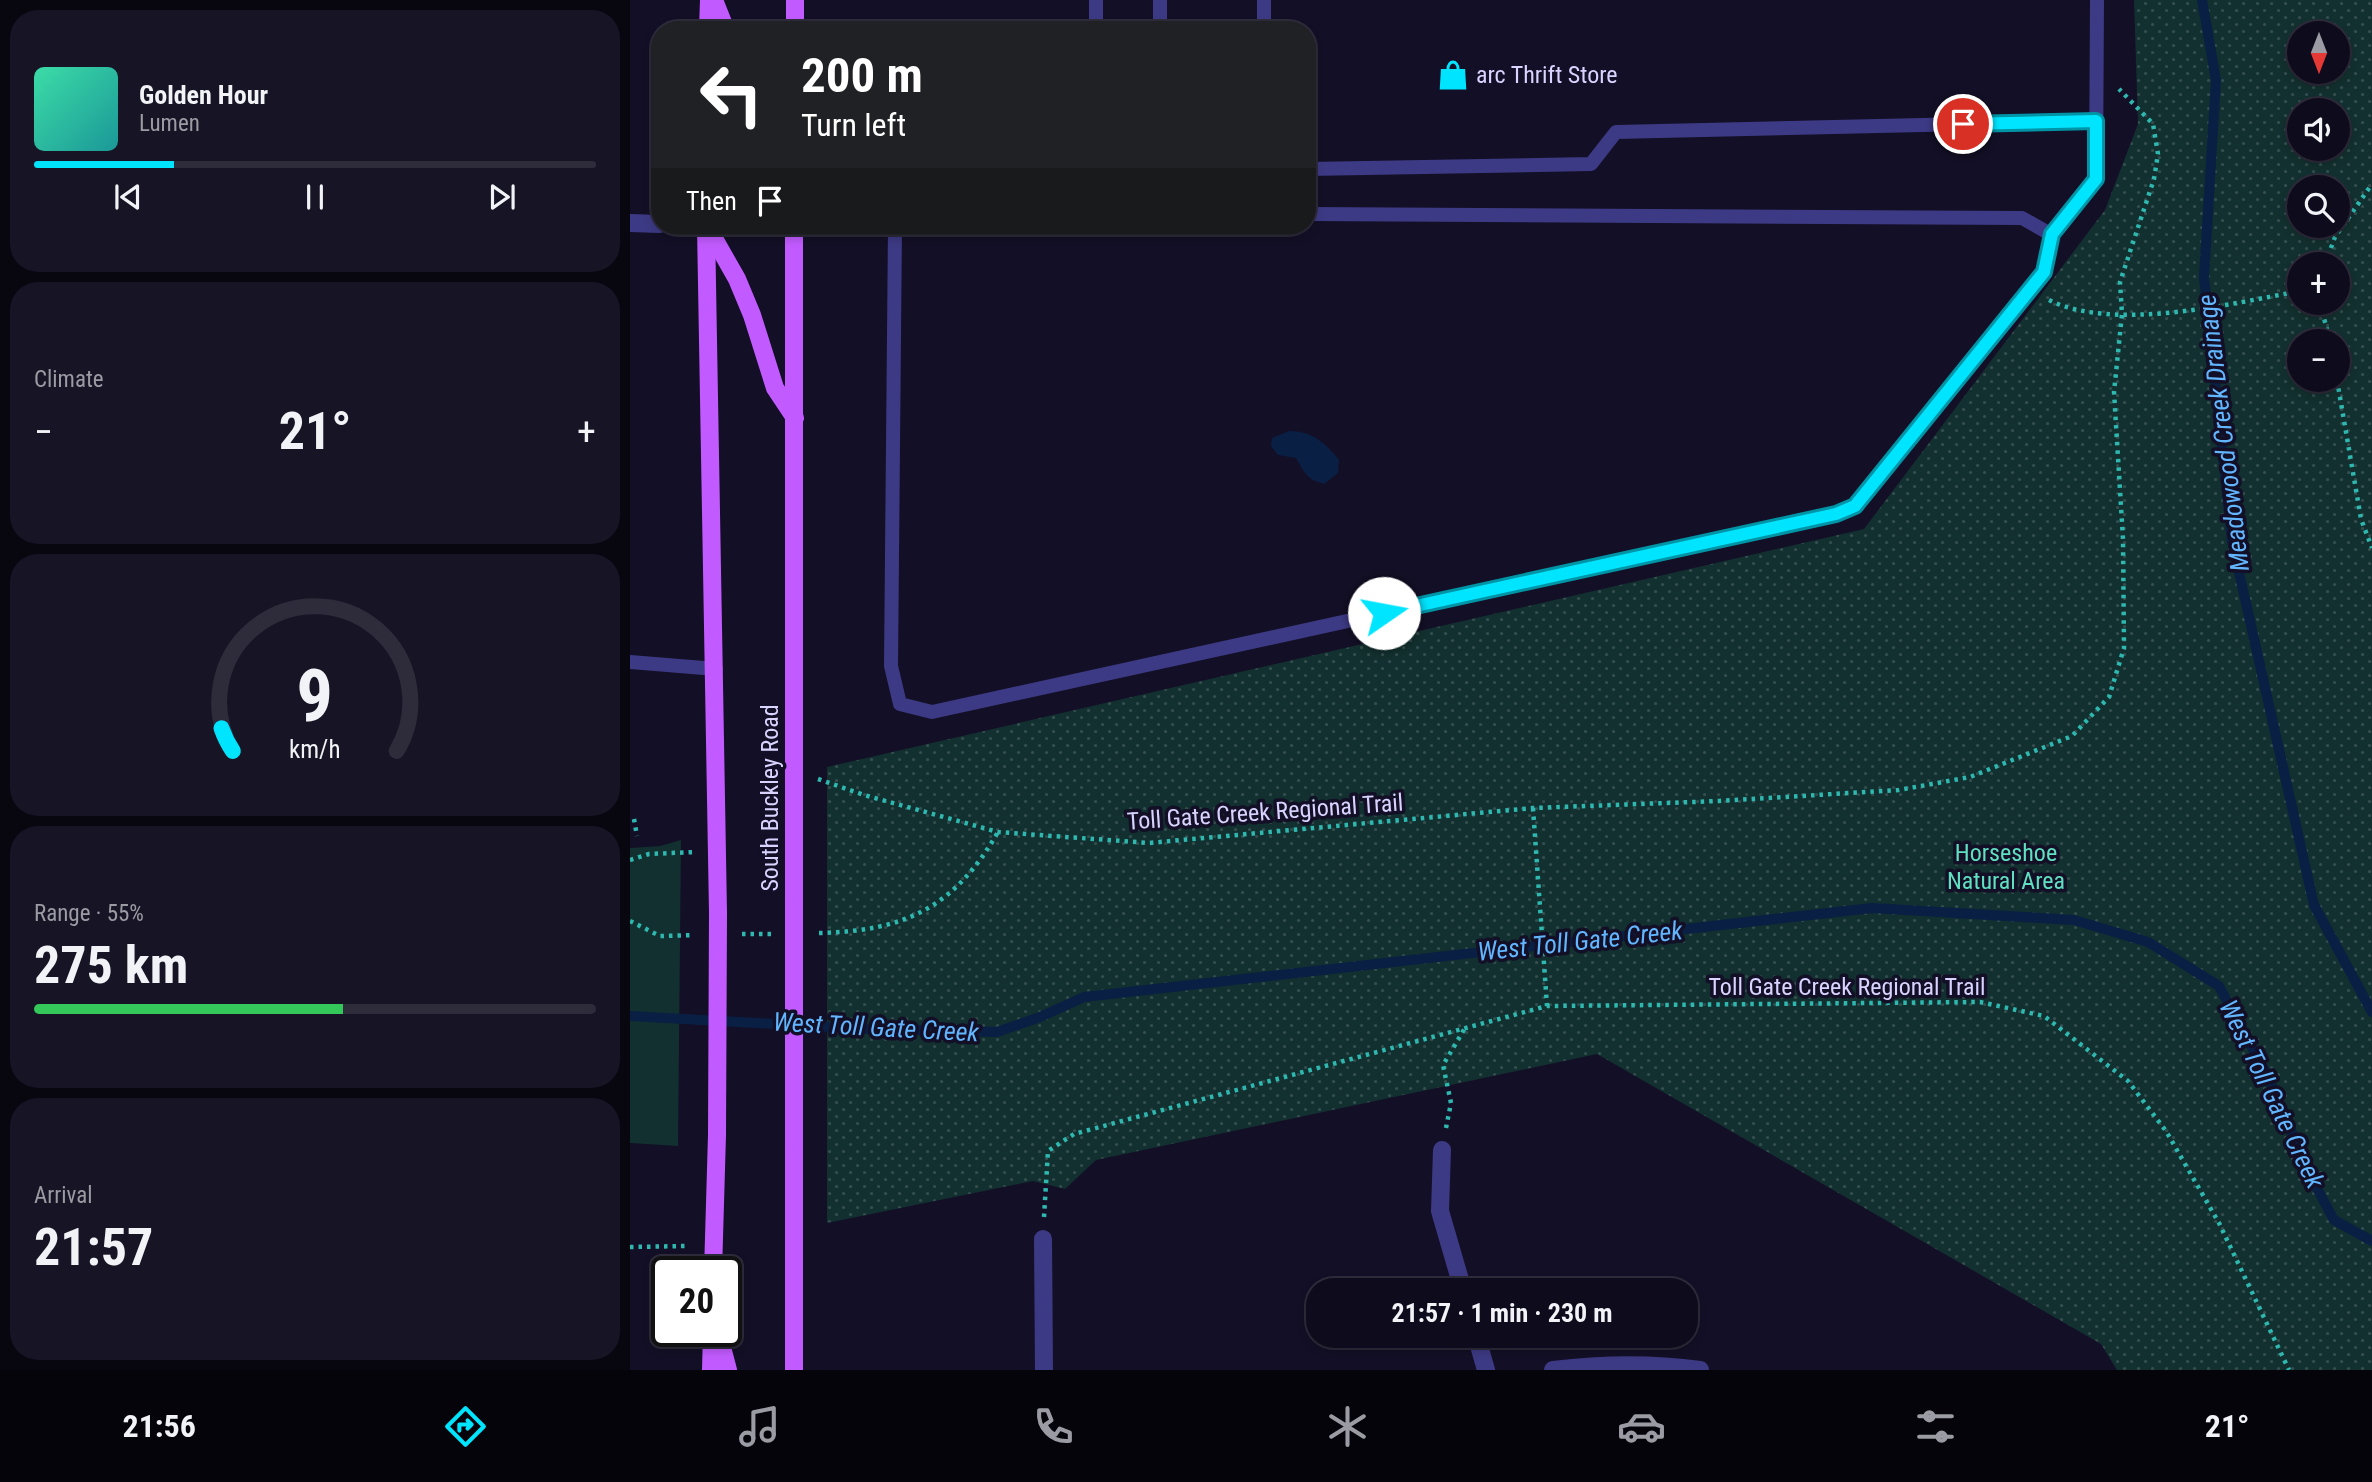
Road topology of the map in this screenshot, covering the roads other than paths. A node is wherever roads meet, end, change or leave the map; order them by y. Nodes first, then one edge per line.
1 (709, 0) edge
2 (715, 0) edge
3 (795, 0) edge
4 (1096, 0) edge
5 (1160, 0) edge
6 (1264, 0) edge
7 (2097, 0) edge
8 (708, 21) edge
9 (723, 21) edge
10 (795, 21) edge
11 (1096, 21) edge
12 (1160, 21) edge
13 (1264, 21) edge
14 (2096, 121) junction
15 (1316, 169) edge
16 (1316, 214) edge
17 (630, 223) edge
18 (651, 224) edge
19 (2052, 234) junction
20 (706, 235) edge
21 (711, 235) edge
22 (794, 235) edge
23 (895, 235) edge
24 (795, 418) junction
25 (630, 662) edge
26 (716, 669) junction
27 (1442, 1150) road end
28 (1043, 1239) road end
29 (713, 1256) edge
30 (1460, 1278) edge
31 (712, 1347) edge
32 (722, 1347) edge
33 (1480, 1348) edge
34 (1657, 1367) edge
35 (711, 1370) edge
36 (728, 1370) edge
37 (794, 1370) edge
38 (1044, 1370) edge
39 (1486, 1370) edge
40 (1553, 1370) edge
41 (1700, 1370) edge

1 - 8 main road
2 - 9 main road
3 - 10 main road
4 - 11 lane
5 - 12 lane
6 - 13 lane
7 - 14 lane
14 - 15 lane
14 - 19 lane
16 - 19 lane
17 - 18 street
19 - 23 lane
20 - 26 main road
21 - 24 main road
22 - 24 main road, South Buckley Road
24 - 37 main road, South Buckley Road, bridge
25 - 26 lane
26 - 29 main road, bridge
27 - 30 street
28 - 38 street
31 - 35 main road
32 - 36 main road
33 - 39 street
34 - 40 street
34 - 41 street

